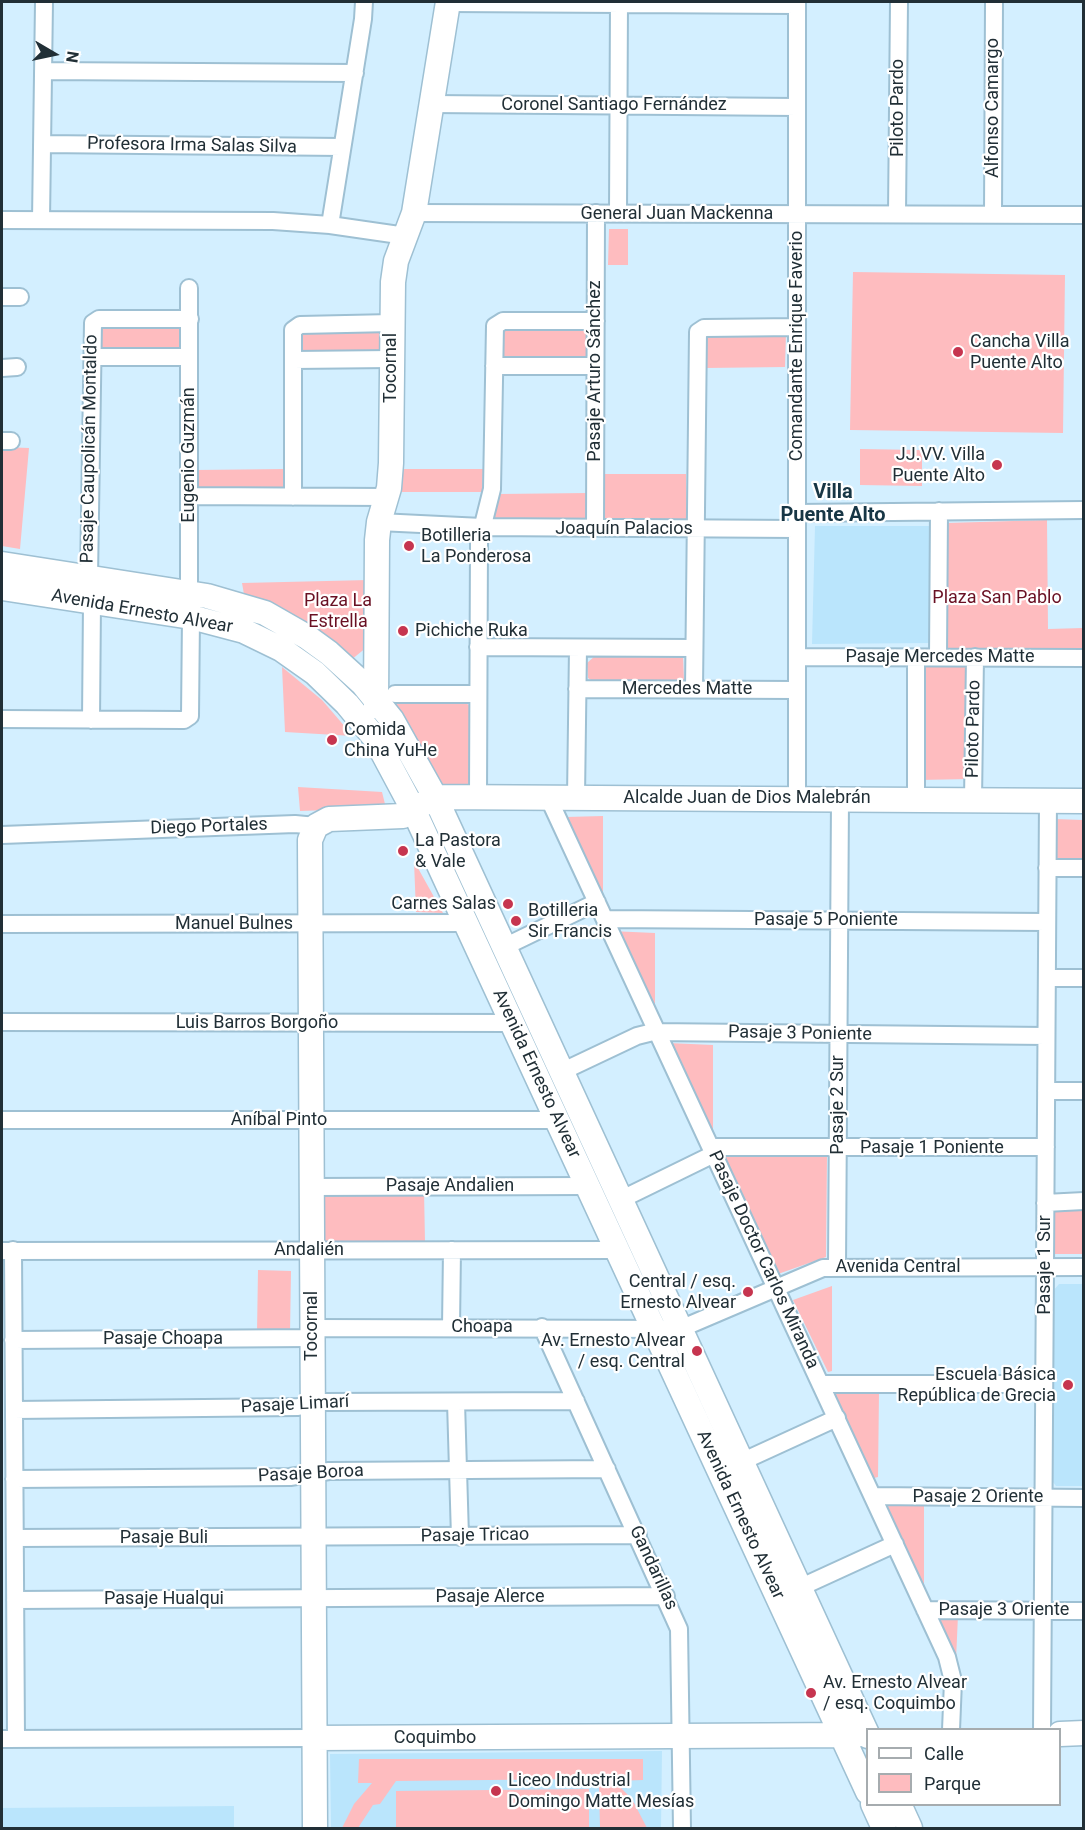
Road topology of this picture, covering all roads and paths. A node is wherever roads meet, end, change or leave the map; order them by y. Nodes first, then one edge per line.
1 (44, 2) edge
2 (364, 2) edge
3 (448, 2) edge
4 (899, 2) edge
5 (994, 2) edge
6 (619, 3) edge
7 (797, 3) edge
8 (43, 72) junction
9 (355, 74) junction
10 (432, 104) junction
11 (619, 105) junction
12 (797, 107) junction
13 (42, 144) junction
14 (342, 147) junction
15 (414, 213) junction
16 (596, 213) junction
17 (618, 213) junction
18 (797, 214) junction
19 (897, 214) junction
20 (993, 214) junction
21 (1083, 214) edge
22 (2, 220) edge
23 (41, 220) junction
24 (330, 225) junction
25 (406, 236) junction
26 (189, 288) dead end
27 (2, 297) edge
28 (20, 297) dead end
29 (190, 319) junction
30 (596, 321) junction
31 (392, 323) junction
32 (797, 327) junction
33 (92, 357) junction
34 (189, 357) junction
35 (391, 359) junction
36 (293, 360) junction
37 (494, 366) junction
38 (595, 366) junction
39 (189, 496) junction
40 (293, 496) junction
41 (387, 496) junction
42 (1083, 510) edge
43 (939, 511) junction
44 (797, 521) junction
45 (379, 522) junction
46 (482, 527) junction
47 (595, 528) junction
48 (696, 529) junction
49 (2, 564) edge
50 (89, 577) junction
51 (2, 588) edge
52 (189, 593) junction
53 (92, 602) junction
54 (191, 617) junction
55 (478, 647) junction
56 (578, 648) junction
57 (694, 648) junction
58 (376, 650) junction
59 (797, 657) junction
60 (916, 657) junction
61 (938, 657) junction
62 (975, 657) junction
63 (1083, 658) edge
64 (350, 671) junction
65 (577, 689) junction
66 (694, 689) junction
67 (797, 690) junction
68 (478, 694) junction
69 (386, 696) junction
70 (2, 719) edge
71 (92, 720) junction
72 (375, 738) junction
73 (478, 796) junction
74 (435, 797) junction
75 (548, 797) junction
76 (576, 797) junction
77 (797, 799) junction
78 (840, 799) junction
79 (916, 800) junction
80 (973, 800) junction
81 (1048, 800) junction
82 (1083, 801) edge
83 (414, 811) junction
84 (316, 826) junction
85 (2, 835) edge
86 (1047, 868) junction
87 (1083, 868) edge
88 (597, 902) junction
89 (605, 919) junction
90 (840, 921) junction
91 (1047, 922) junction
92 (466, 923) junction
93 (2, 924) edge
94 (311, 924) junction
95 (504, 947) junction
96 (1047, 978) junction
97 (1083, 978) edge
98 (2, 1022) edge
99 (311, 1023) junction
100 (512, 1023) junction
101 (658, 1032) junction
102 (839, 1034) junction
103 (1047, 1036) junction
104 (561, 1072) junction
105 (1046, 1091) junction
106 (1083, 1091) edge
107 (2, 1120) edge
108 (311, 1120) junction
109 (557, 1120) junction
110 (838, 1148) junction
111 (1046, 1148) junction
112 (713, 1151) junction
113 (588, 1186) junction
114 (312, 1187) junction
115 (620, 1200) junction
116 (1083, 1201) edge
117 (1045, 1203) junction
118 (7, 1250) edge
119 (452, 1250) junction
120 (617, 1250) junction
121 (312, 1251) junction
122 (837, 1267) junction
123 (1045, 1267) junction
124 (1083, 1267) edge
125 (776, 1287) junction
126 (451, 1327) junction
127 (542, 1327) junction
128 (653, 1327) junction
129 (680, 1329) junction
130 (312, 1333) junction
131 (13, 1340) junction
132 (821, 1384) junction
133 (1044, 1384) junction
134 (576, 1401) junction
135 (456, 1402) junction
136 (313, 1405) junction
137 (14, 1410) junction
138 (837, 1418) junction
139 (741, 1462) junction
140 (607, 1469) junction
141 (458, 1470) junction
142 (313, 1474) junction
143 (14, 1479) junction
144 (873, 1496) junction
145 (1044, 1497) junction
146 (1083, 1498) edge
147 (638, 1535) junction
148 (460, 1537) junction
149 (15, 1538) junction
150 (313, 1538) junction
151 (895, 1544) junction
152 (799, 1588) junction
153 (666, 1596) junction
154 (313, 1598) junction
155 (15, 1600) junction
156 (925, 1610) junction
157 (1043, 1611) junction
158 (1083, 1611) edge
159 (951, 1728) edge
160 (1042, 1728) edge
161 (866, 1733) edge
162 (1083, 1733) edge
163 (1061, 1734) edge
164 (842, 1735) junction
165 (866, 1735) edge
166 (681, 1737) junction
167 (314, 1738) junction
168 (9, 1739) edge
169 (866, 1790) edge
170 (874, 1806) edge
171 (900, 1806) edge
172 (315, 1828) edge
173 (682, 1828) edge
174 (884, 1828) edge
175 (910, 1828) edge

1 - 8 street
2 - 9 street
3 - 6 street
3 - 10 main road, Tocornal
4 - 19 street, Piloto Pardo
5 - 20 street, Alfonso Camargo
6 - 7 street
6 - 11 street
7 - 12 street, Comandante Enrique Faverio
8 - 9 street
8 - 13 street
9 - 14 street
10 - 11 street, Coronel Santiago Fernández
10 - 15 main road, Tocornal
11 - 12 street, Coronel Santiago Fernández
11 - 17 street
12 - 18 street, Comandante Enrique Faverio
13 - 14 street, Profesora Irma Salas Silva
13 - 23 street
14 - 24 street
15 - 16 street, General Juan Mackenna
15 - 25 main road, Tocornal
16 - 17 street, General Juan Mackenna
16 - 30 street, Pasaje Arturo Sánchez
17 - 18 street, General Juan Mackenna
18 - 19 street, General Juan Mackenna
18 - 32 street, Comandante Enrique Faverio
19 - 20 street, General Juan Mackenna
20 - 21 street, General Juan Mackenna
22 - 23 street
23 - 24 street
24 - 25 street
25 - 31 main road, Tocornal
26 - 29 street, Eugenio Guzmán
27 - 28 street
29 - 33 street, Pasaje Caupolicán Montaldo
29 - 34 street, Eugenio Guzmán
30 - 37 street
30 - 38 street, Pasaje Arturo Sánchez
31 - 35 main road, Tocornal
31 - 36 street
32 - 44 street, Comandante Enrique Faverio
32 - 48 street
33 - 34 street
33 - 50 street, Pasaje Caupolicán Montaldo
34 - 39 street, Eugenio Guzmán
35 - 36 street
35 - 41 main road, Tocornal
36 - 40 street
37 - 38 street
37 - 46 street
38 - 47 street, Pasaje Arturo Sánchez
39 - 40 street
39 - 52 street, Eugenio Guzmán
40 - 41 street
41 - 45 main road, Tocornal
42 - 43 street, Joaquín Palacios
43 - 44 street, Joaquín Palacios
43 - 61 street
44 - 48 street, Joaquín Palacios
44 - 59 street, Comandante Enrique Faverio
45 - 46 street, Joaquín Palacios
45 - 58 main road, Tocornal
46 - 47 street, Joaquín Palacios
46 - 55 street
47 - 48 street, Joaquín Palacios
48 - 57 street
49 - 50 main road, Avenida Ernesto Alvear
50 - 52 main road, Avenida Ernesto Alvear
51 - 53 main road, Avenida Ernesto Alvear
52 - 54 street, Eugenio Guzmán
52 - 64 main road, Avenida Ernesto Alvear
53 - 54 main road, Avenida Ernesto Alvear
53 - 71 street
54 - 71 street
54 - 72 main road, Avenida Ernesto Alvear
55 - 56 street
55 - 68 street
56 - 57 street
56 - 65 street
57 - 66 street
58 - 64 main road
58 - 69 main road, Tocornal
59 - 60 street, Pasaje Mercedes Matte
59 - 67 street, Comandante Enrique Faverio
60 - 61 street, Pasaje Mercedes Matte
60 - 79 street
61 - 62 street, Pasaje Mercedes Matte
62 - 63 street, Pasaje Mercedes Matte
62 - 80 street, Piloto Pardo
64 - 69 main road, Avenida Ernesto Alvear
65 - 66 street, Mercedes Matte
65 - 76 street
66 - 67 street, Mercedes Matte
67 - 77 street, Comandante Enrique Faverio
68 - 69 street
68 - 73 street
69 - 72 main road, Tocornal
69 - 74 main road, Avenida Ernesto Alvear
70 - 71 street
72 - 83 main road, Avenida Ernesto Alvear
73 - 74 main road, Alcalde Juan de Dios Malebrán
73 - 75 main road, Alcalde Juan de Dios Malebrán
74 - 83 main road
74 - 95 main road, Avenida Ernesto Alvear
75 - 76 main road, Alcalde Juan de Dios Malebrán
75 - 88 street, Pasaje Doctor Carlos Miranda
76 - 77 main road, Alcalde Juan de Dios Malebrán
77 - 78 main road, Alcalde Juan de Dios Malebrán
78 - 79 main road, Alcalde Juan de Dios Malebrán
78 - 90 street, Pasaje 2 Sur
79 - 80 main road, Alcalde Juan de Dios Malebrán
80 - 81 main road, Alcalde Juan de Dios Malebrán
81 - 82 main road, Alcalde Juan de Dios Malebrán
81 - 86 street, Pasaje 1 Sur
83 - 84 main road, Diego Portales
83 - 92 main road, Avenida Ernesto Alvear
84 - 85 street, Diego Portales
84 - 94 main road, Tocornal
86 - 87 street
86 - 91 street, Pasaje 1 Sur
88 - 89 street, Pasaje Doctor Carlos Miranda
88 - 95 street
89 - 90 street, Pasaje 5 Poniente
89 - 101 street, Pasaje Doctor Carlos Miranda
90 - 91 street, Pasaje 5 Poniente
90 - 102 street, Pasaje 2 Sur
91 - 96 street, Pasaje 1 Sur
92 - 94 street, Manuel Bulnes
92 - 100 main road, Avenida Ernesto Alvear
93 - 94 street, Manuel Bulnes
94 - 99 main road, Tocornal
95 - 104 main road, Avenida Ernesto Alvear
96 - 97 street
96 - 103 street, Pasaje 1 Sur
98 - 99 street, Luis Barros Borgoño
99 - 100 street, Luis Barros Borgoño
99 - 108 main road, Tocornal
100 - 109 main road, Avenida Ernesto Alvear
101 - 102 street, Pasaje 3 Poniente
101 - 104 street, Pasaje 3 Poniente
101 - 112 street, Pasaje Doctor Carlos Miranda
102 - 103 street, Pasaje 3 Poniente
102 - 110 street, Pasaje 2 Sur
103 - 105 street, Pasaje 1 Sur
104 - 115 main road, Avenida Ernesto Alvear
105 - 106 street
105 - 111 street, Pasaje 1 Sur
107 - 108 street, Aníbal Pinto
108 - 109 street, Aníbal Pinto
108 - 114 main road, Tocornal
109 - 113 main road, Avenida Ernesto Alvear
110 - 111 street, Pasaje 1 Poniente
110 - 112 street, Pasaje 1 Poniente
110 - 122 street, Pasaje 2 Sur
111 - 117 street, Pasaje 1 Sur
112 - 115 street, Pasaje 1 Poniente
112 - 125 street, Pasaje Doctor Carlos Miranda
113 - 114 street, Pasaje Andalien
113 - 120 main road, Avenida Ernesto Alvear
114 - 121 main road, Tocornal
115 - 129 main road, Avenida Ernesto Alvear
116 - 117 street
117 - 123 street, Pasaje 1 Sur
118 - 121 street, Andalién
118 - 131 street
119 - 120 street, Andalién
119 - 121 street, Andalién
119 - 126 street
120 - 128 main road, Avenida Ernesto Alvear
121 - 130 main road, Tocornal
122 - 123 street, Avenida Central
122 - 125 street, Avenida Central
123 - 124 street, Avenida Central
123 - 133 street, Pasaje 1 Sur
125 - 129 street, Avenida Central
125 - 132 street, Pasaje Doctor Carlos Miranda
126 - 127 street, Choapa
126 - 130 street, Choapa
127 - 128 street, Choapa
127 - 134 street, Gandarillas
128 - 129 street, Avenida Central
128 - 164 main road, Avenida Ernesto Alvear
129 - 139 main road, Avenida Ernesto Alvear
130 - 131 street, Pasaje Choapa
130 - 136 main road, Tocornal
131 - 137 street
132 - 133 street
132 - 138 street, Pasaje Doctor Carlos Miranda
133 - 145 street, Pasaje 1 Sur
134 - 135 street, Pasaje Limarí
134 - 140 street, Gandarillas
135 - 136 street, Pasaje Limarí
135 - 141 street
136 - 137 street, Pasaje Limarí
136 - 142 main road, Tocornal
137 - 143 street
138 - 139 street
138 - 144 street, Pasaje Doctor Carlos Miranda
139 - 152 main road, Avenida Ernesto Alvear
140 - 141 street, Pasaje Boroa
140 - 147 street, Gandarillas
141 - 142 street, Pasaje Boroa
141 - 148 street
142 - 143 street, Pasaje Boroa
142 - 150 main road, Tocornal
143 - 149 street
144 - 145 street, Pasaje 2 Oriente
144 - 151 street, Pasaje Doctor Carlos Miranda
145 - 146 street, Pasaje 2 Oriente
145 - 157 street, Pasaje 1 Sur
147 - 148 street, Pasaje Tricao
147 - 153 street, Gandarillas
148 - 150 street, Pasaje Tricao
149 - 150 street, Pasaje Buli
149 - 155 street
150 - 154 main road, Tocornal
151 - 152 street
151 - 156 street, Pasaje Doctor Carlos Miranda
152 - 161 main road, Avenida Ernesto Alvear
153 - 154 street, Pasaje Alerce
153 - 166 street, Gandarillas
154 - 155 street, Pasaje Hualqui
154 - 167 main road, Tocornal
155 - 168 street
156 - 157 street, Pasaje 3 Oriente
156 - 159 street, Pasaje Doctor Carlos Miranda
157 - 158 street, Pasaje 3 Oriente
157 - 160 street, Pasaje 1 Sur
162 - 163 main road
164 - 165 main road, Coquimbo
164 - 166 main road, Coquimbo
164 - 169 main road, Avenida Ernesto Alvear
166 - 167 main road, Coquimbo
166 - 173 street, Gandarillas
167 - 168 street, Coquimbo
167 - 172 main road, Tocornal
170 - 174 main road
171 - 175 main road

